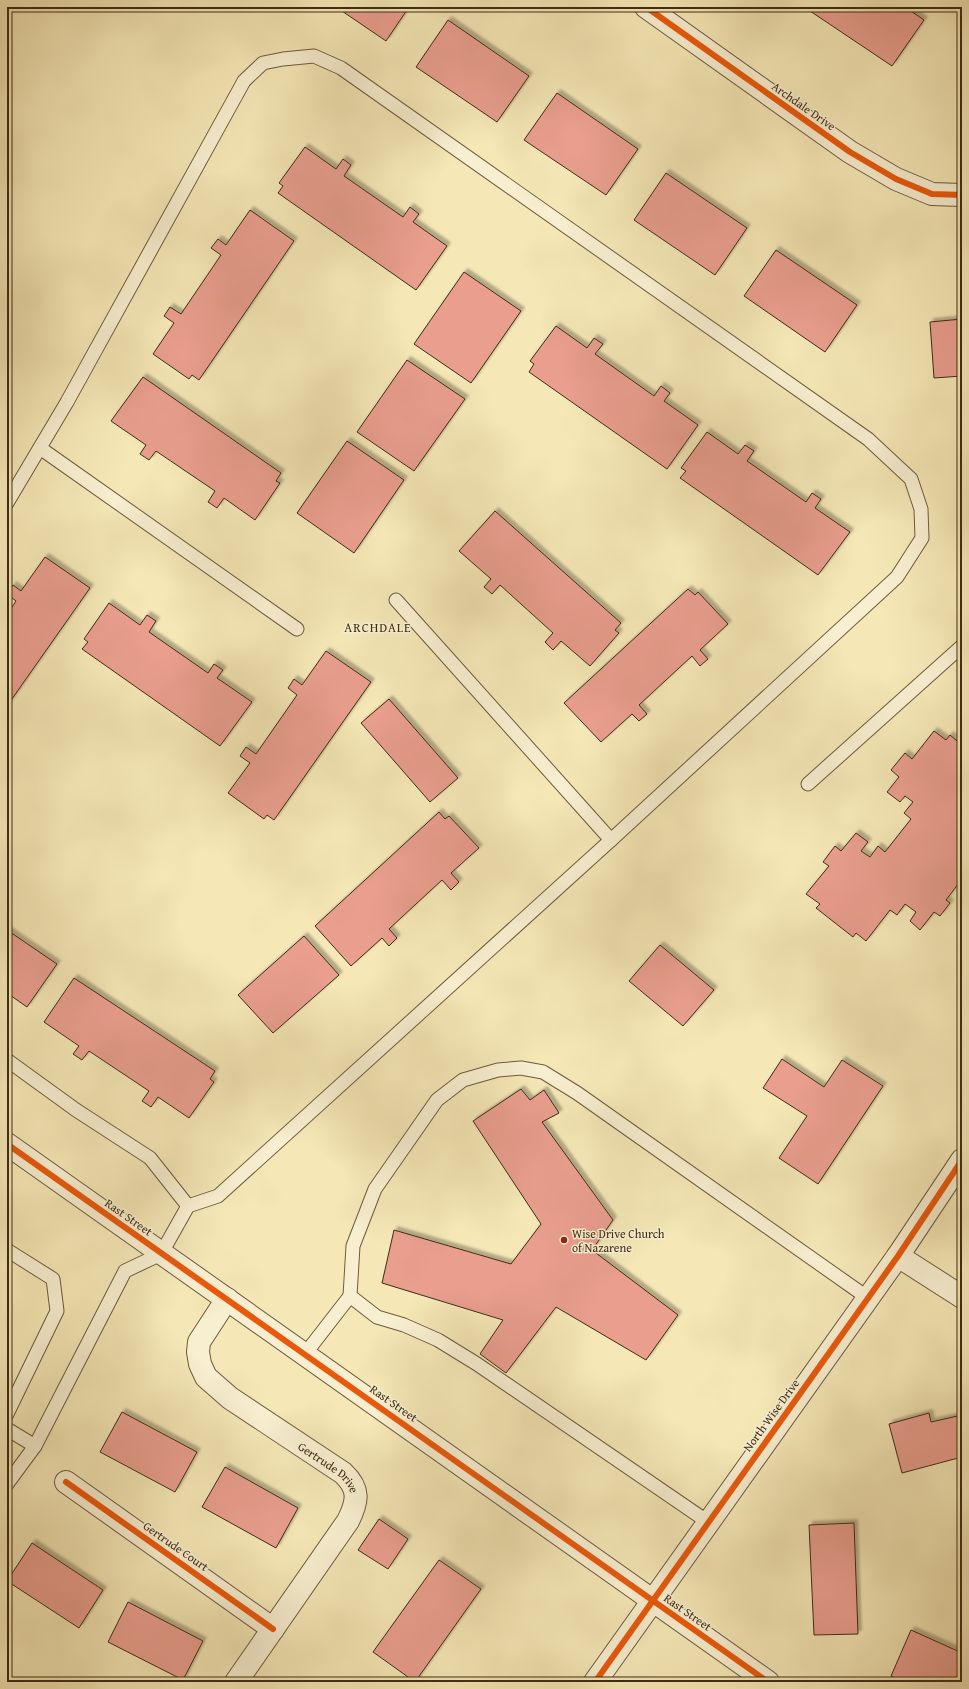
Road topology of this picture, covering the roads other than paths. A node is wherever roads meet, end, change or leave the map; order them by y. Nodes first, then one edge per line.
1 (646, 7) edge
2 (962, 195) edge
3 (40, 448) junction
4 (7, 503) edge
5 (396, 600) dead end
6 (297, 629) dead end
7 (962, 646) edge
8 (808, 784) dead end
9 (610, 840) junction
10 (7, 1060) edge
11 (7, 1144) edge
12 (962, 1160) edge
13 (188, 1206) junction
14 (7, 1250) edge
15 (162, 1254) junction
16 (898, 1256) junction
17 (350, 1296) junction
18 (962, 1296) edge
19 (868, 1298) junction
20 (227, 1299) junction
21 (305, 1354) junction
22 (7, 1414) edge
23 (7, 1429) edge
24 (35, 1446) junction
25 (66, 1482) dead end
26 (7, 1484) edge
27 (708, 1522) junction
28 (653, 1600) junction
29 (273, 1629) junction
30 (236, 1682) edge
31 (595, 1682) edge
32 (768, 1682) edge

1 - 2 street, Archdale Drive
3 - 4 lane
3 - 6 lane
3 - 9 lane
5 - 9 lane
7 - 8 lane
9 - 13 lane
10 - 13 lane
11 - 15 street, Rast Street
12 - 16 street, North Wise Drive
13 - 15 lane
14 - 22 lane
15 - 20 street, Rast Street
15 - 24 lane
16 - 18 street
16 - 19 street, North Wise Drive
17 - 19 lane
17 - 21 lane
17 - 27 lane
19 - 27 street, North Wise Drive
20 - 21 street, Rast Street
20 - 29 street, Gertrude Drive
21 - 28 street, Rast Street
23 - 24 lane
24 - 26 lane
25 - 29 street, Gertrude Court
27 - 28 street, North Wise Drive
28 - 31 street, North Wise Drive
28 - 32 street, Rast Street
29 - 30 street, Gertrude Drive

